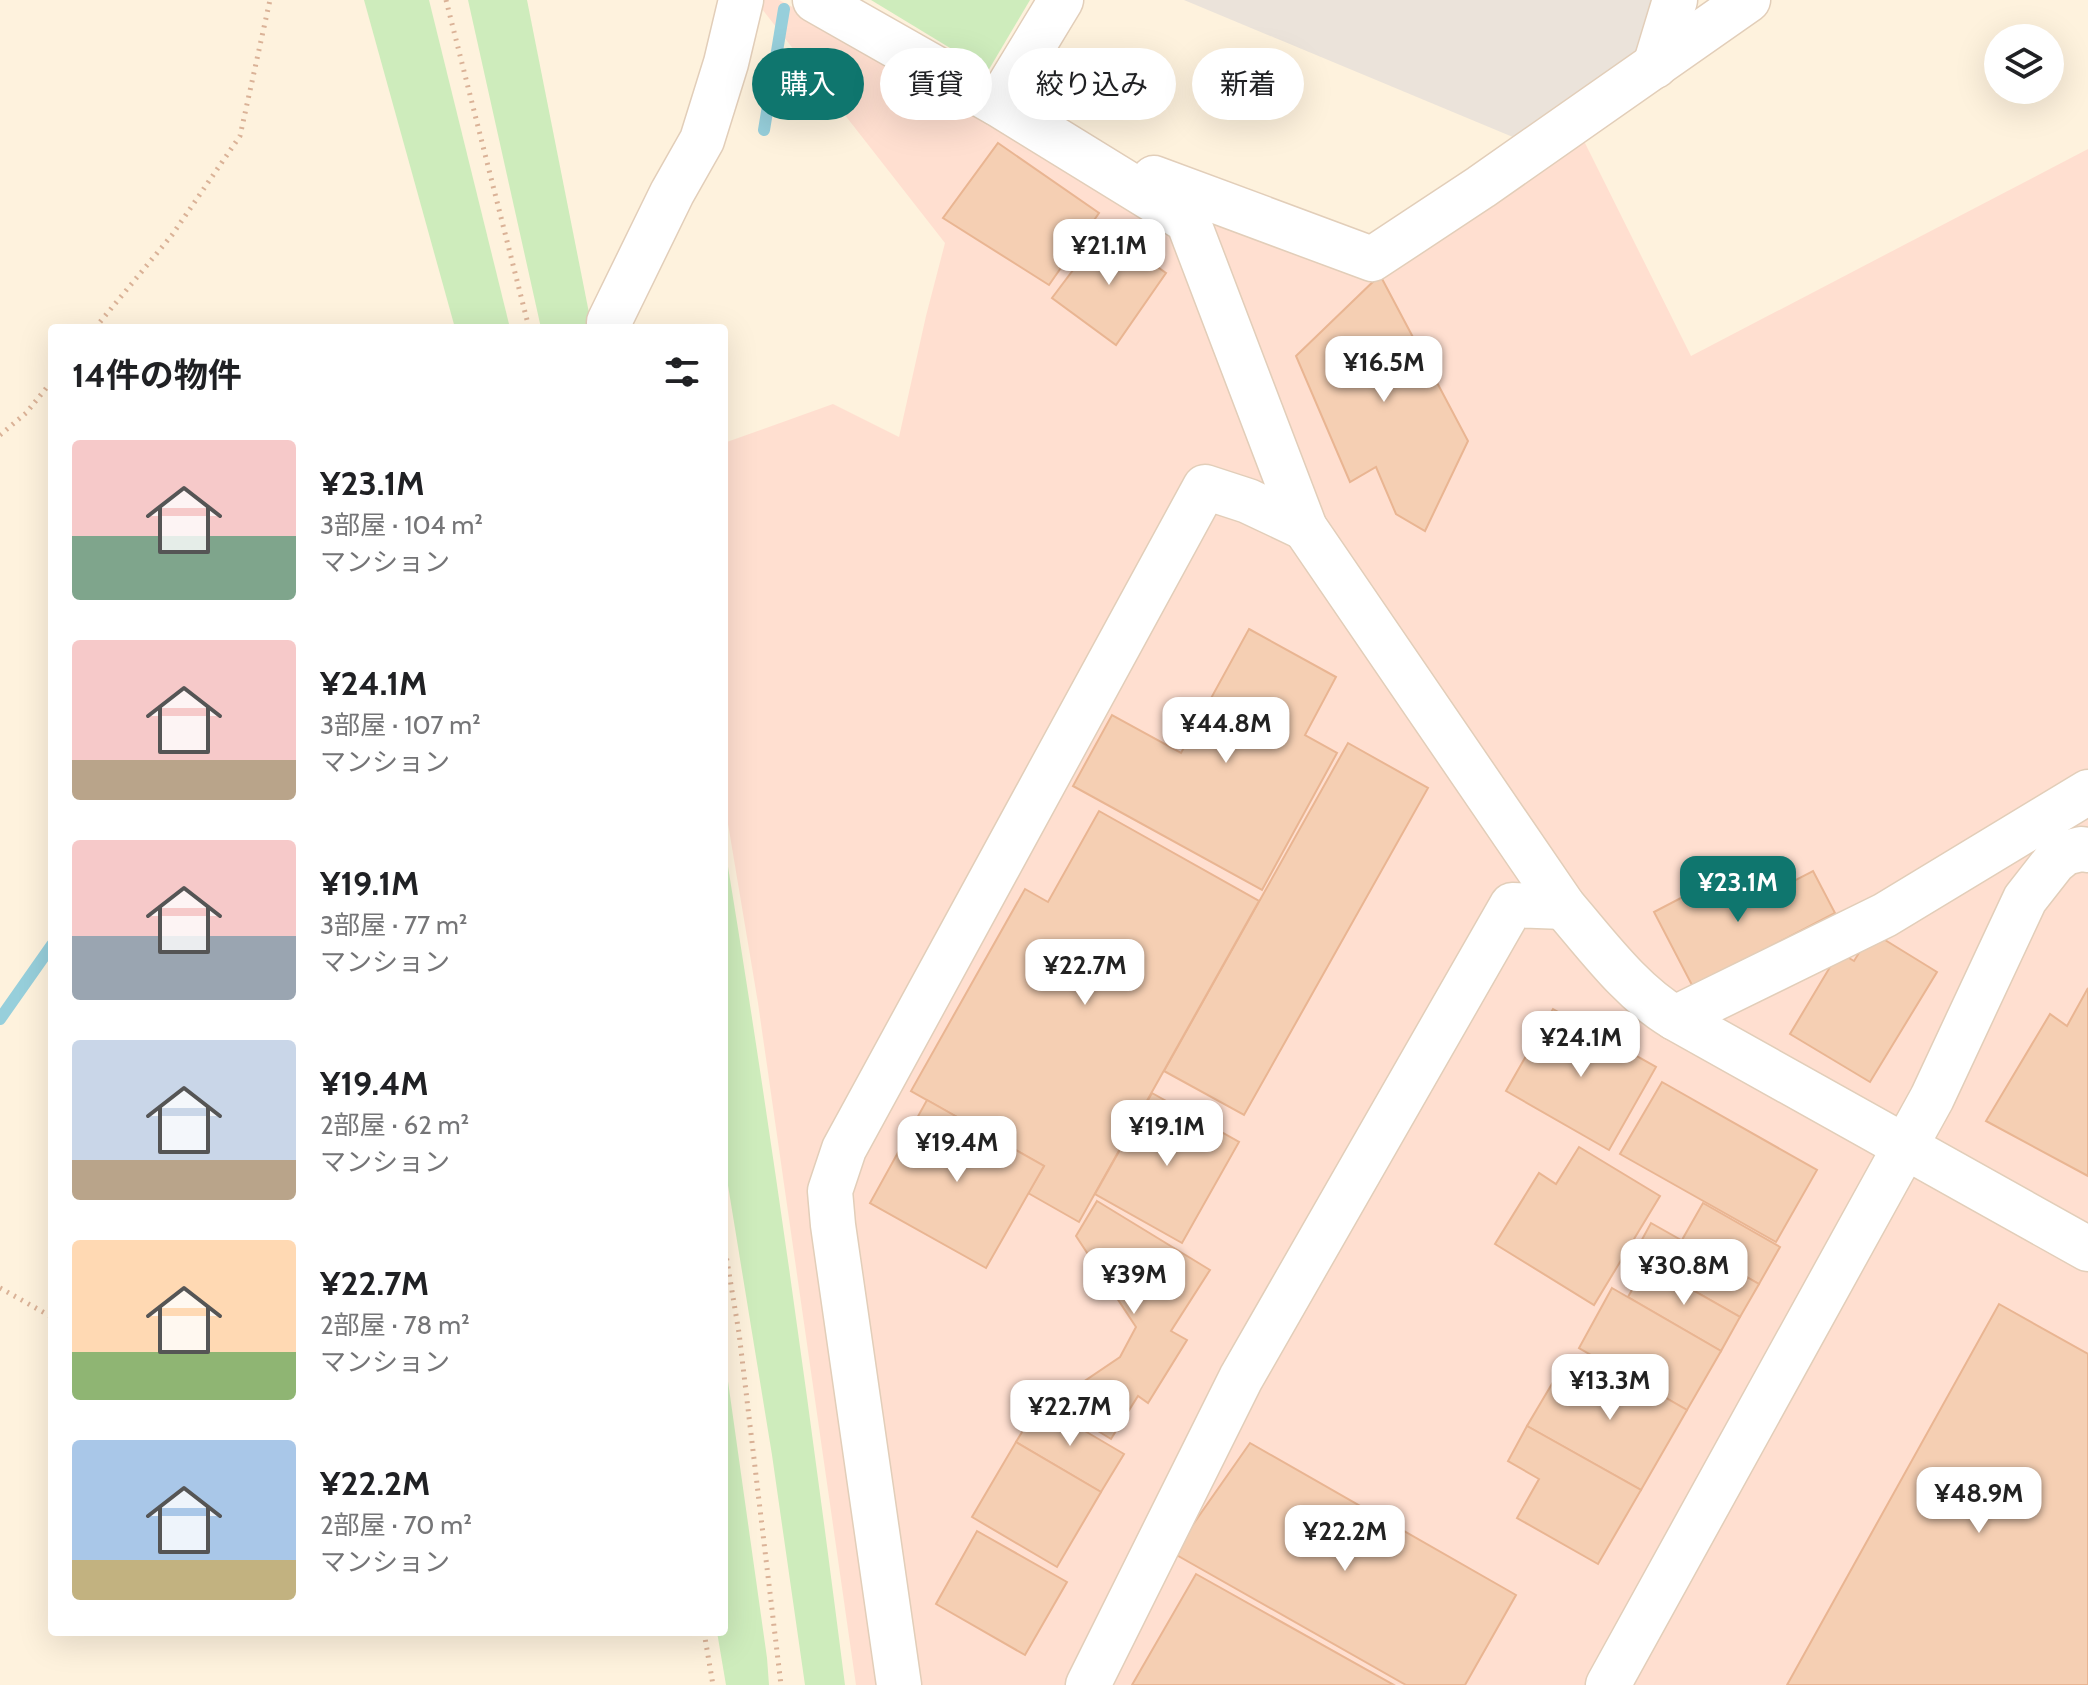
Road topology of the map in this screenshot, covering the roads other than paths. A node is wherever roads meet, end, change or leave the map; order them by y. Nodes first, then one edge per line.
1 (741, 0) edge
2 (815, 0) edge
3 (1061, 0) edge
4 (1675, 0) edge
5 (1748, 0) edge
6 (1655, 66) junction
7 (998, 104) junction
8 (1063, 144) junction
9 (609, 324) edge
10 (1305, 528) junction
11 (2088, 792) edge
12 (2066, 840) edge
13 (1564, 907) junction
14 (1675, 1018) junction
15 (1904, 1148) junction
16 (2088, 1249) edge
17 (899, 1685) edge
18 (1088, 1685) edge
19 (1608, 1685) edge

1 - 9 street
2 - 7 street
3 - 7 street
4 - 6 street
5 - 6 street
6 - 8 street
7 - 8 street
8 - 10 street
10 - 13 street
10 - 17 street
11 - 12 street
12 - 14 street
12 - 15 street
13 - 14 street
13 - 18 street
14 - 15 street
15 - 16 street
15 - 19 street

